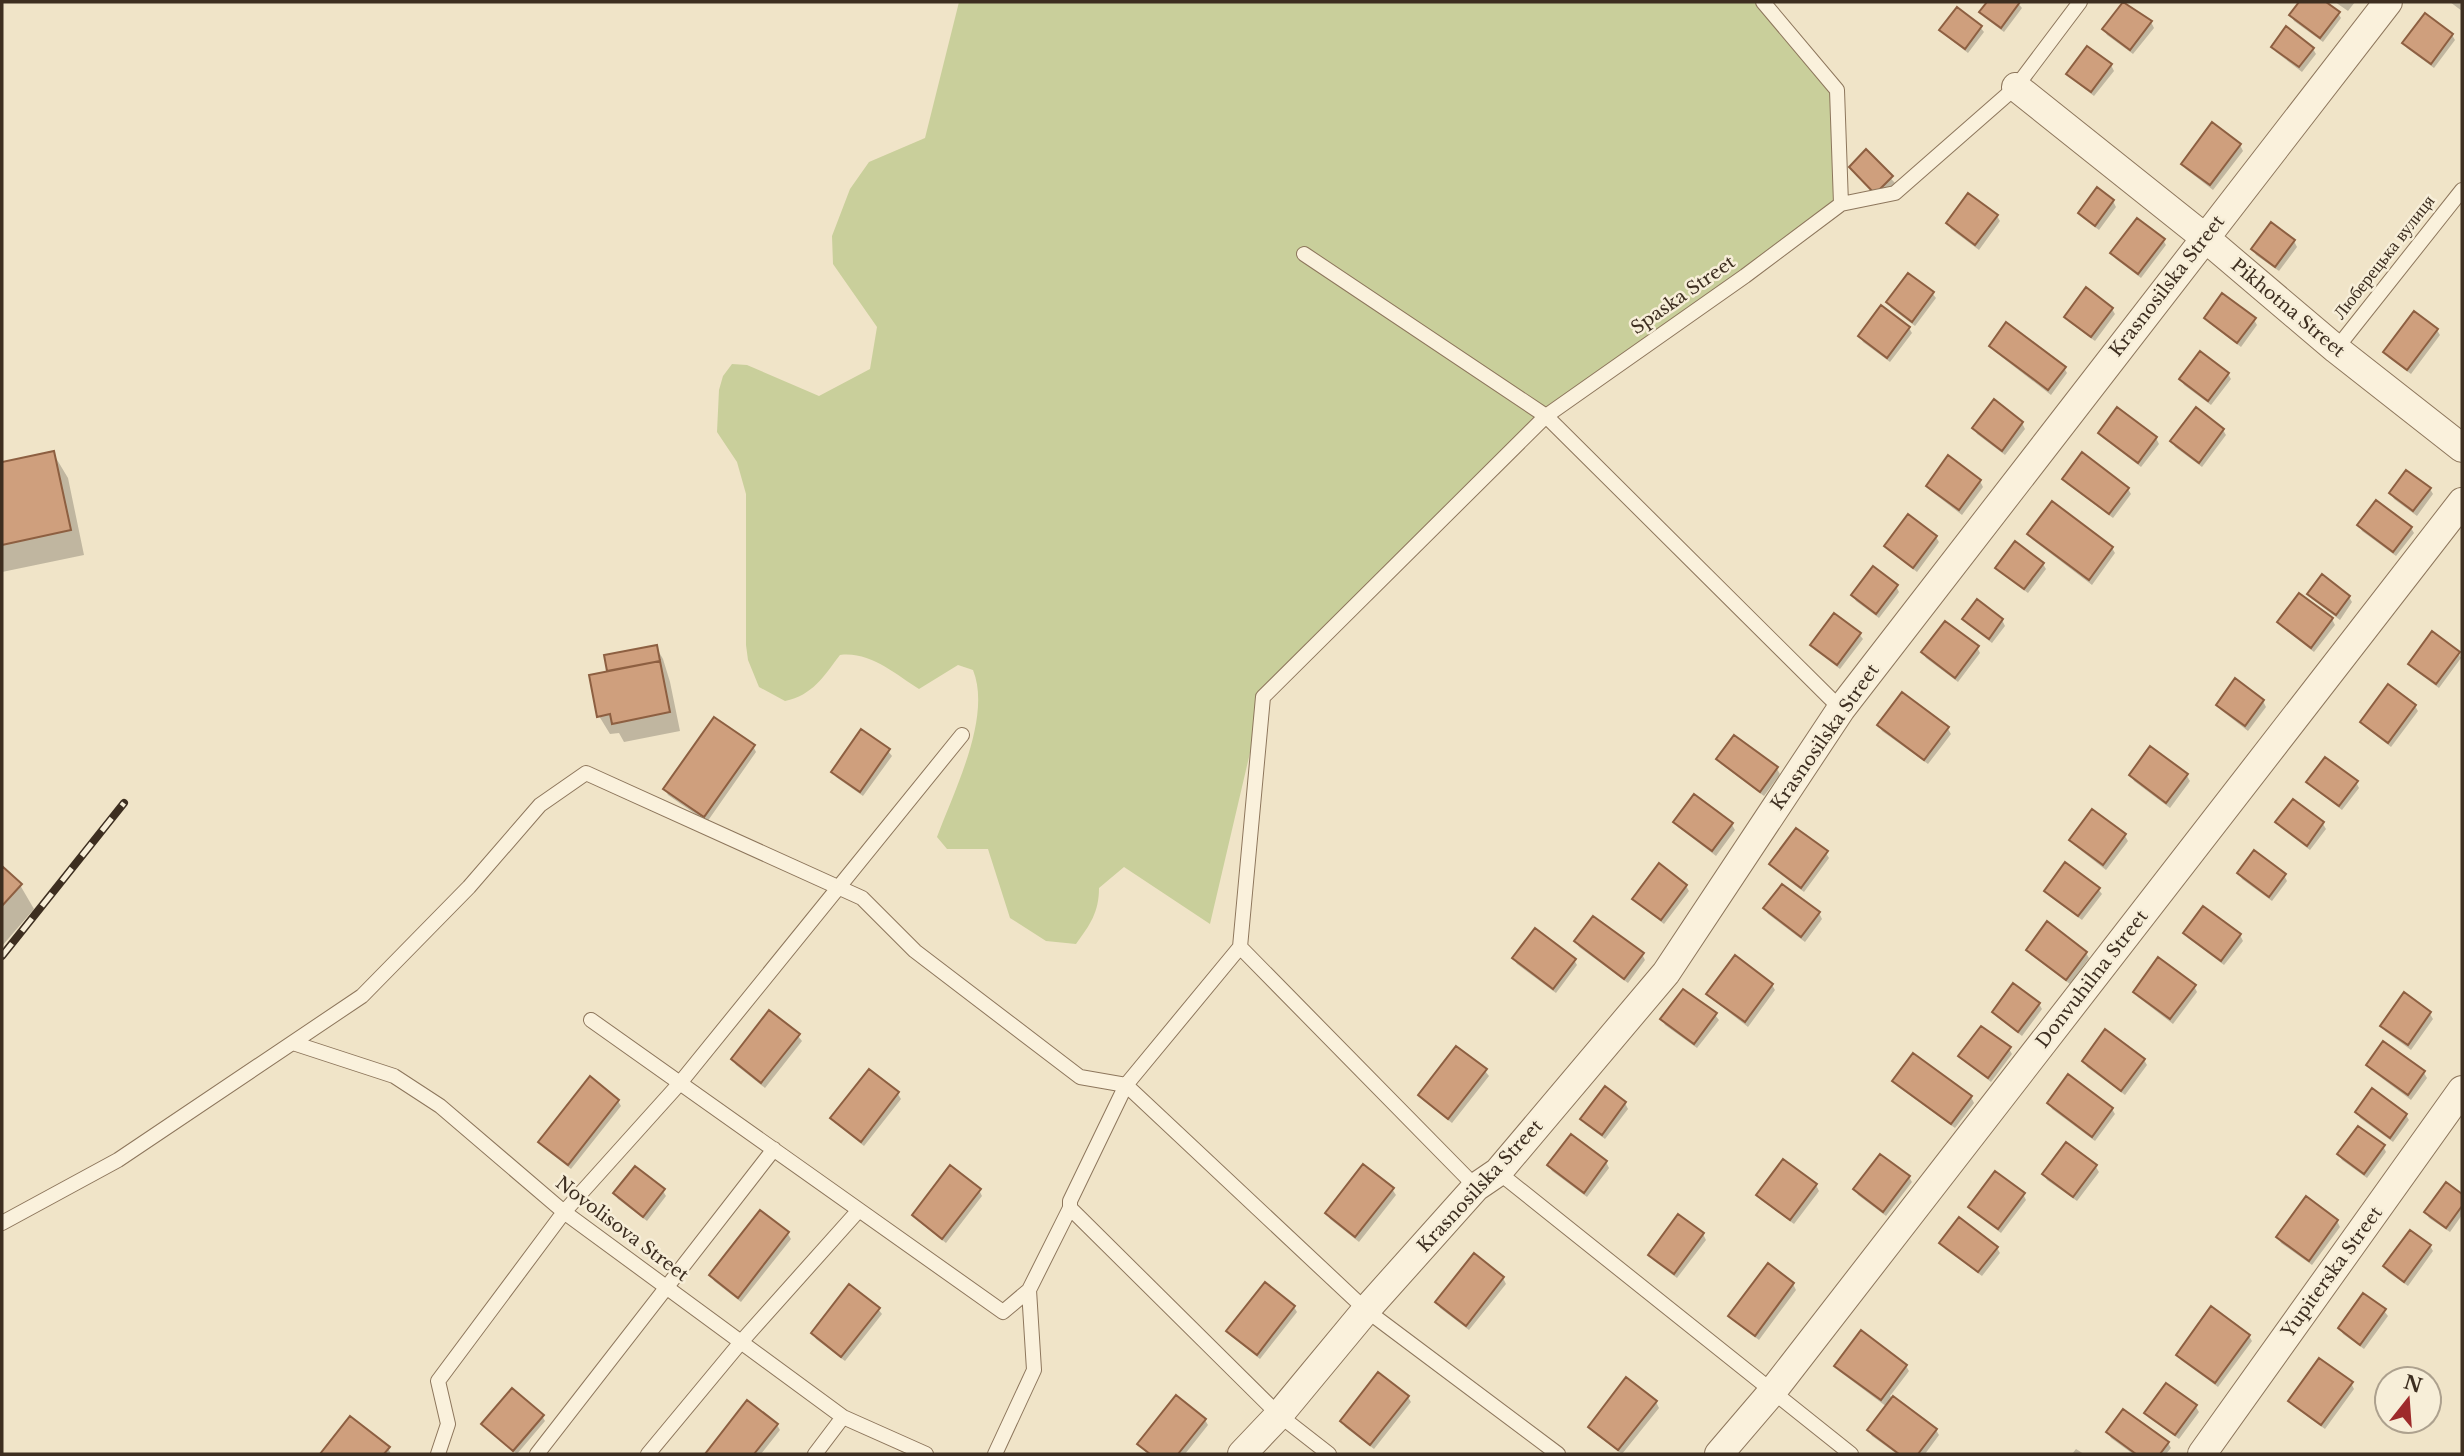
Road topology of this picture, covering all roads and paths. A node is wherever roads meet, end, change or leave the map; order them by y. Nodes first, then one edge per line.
1 (1763, 2) edge
2 (2080, 2) edge
3 (2388, 2) edge
4 (2016, 87) junction
5 (2462, 190) edge
6 (1841, 204) junction
7 (2204, 237) junction
8 (1304, 254) dead end
9 (2336, 349) junction
10 (1546, 416) junction
11 (2462, 448) edge
12 (2462, 502) edge
13 (1841, 709) junction
14 (961, 735) dead end
15 (1240, 947) junction
16 (591, 1020) dead end
17 (293, 1043) junction
18 (680, 1083) junction
19 (1126, 1085) junction
20 (2462, 1090) edge
21 (774, 1149) junction
22 (1487, 1180) junction
23 (1070, 1208) junction
24 (859, 1210) junction
25 (564, 1212) junction
26 (2, 1223) edge
27 (665, 1287) junction
28 (1029, 1290) junction
29 (1366, 1310) junction
30 (741, 1342) junction
31 (1772, 1392) junction
32 (1279, 1415) junction
33 (844, 1417) junction
34 (438, 1454) edge
35 (537, 1454) edge
36 (648, 1454) edge
37 (815, 1454) edge
38 (926, 1454) edge
39 (995, 1454) edge
40 (1242, 1454) edge
41 (1329, 1454) edge
42 (1558, 1454) edge
43 (1719, 1454) edge
44 (1851, 1454) edge
45 (2202, 1454) edge

1 - 6 lane
2 - 4 lane, Spaska Street
3 - 7 street, Krasnosilska Street
4 - 6 lane, Spaska Street
4 - 7 street, Pikhotna Street
5 - 9 lane, Люберецька вулиця
6 - 10 lane, Spaska Street
7 - 9 street, Pikhotna Street
7 - 13 street, Krasnosilska Street
8 - 10 lane
9 - 11 street, Pikhotna Street
10 - 13 lane
10 - 15 lane, Spaska Street
12 - 31 street, Donvuhilna Street
13 - 22 street, Krasnosilska Street
14 - 18 lane
15 - 19 lane
15 - 22 lane
16 - 18 lane
17 - 19 lane
17 - 25 lane, Novolisova Street
17 - 26 lane
18 - 21 lane
18 - 25 lane
19 - 23 lane
19 - 29 lane
20 - 45 street, Yupiterska Street
21 - 24 lane
21 - 27 lane
22 - 29 street, Krasnosilska Street
22 - 31 lane
23 - 28 lane
23 - 32 lane
24 - 28 lane
24 - 30 lane
25 - 27 lane, Novolisova Street
25 - 34 lane
27 - 30 lane, Novolisova Street
27 - 35 lane
28 - 39 lane
29 - 32 street, Krasnosilska Street
29 - 42 lane
30 - 33 lane, Novolisova Street
30 - 36 lane
31 - 43 street, Donvuhilna Street
31 - 44 lane
32 - 40 street, Krasnosilska Street
32 - 41 lane
33 - 37 lane
33 - 38 lane, Novolisova Street

